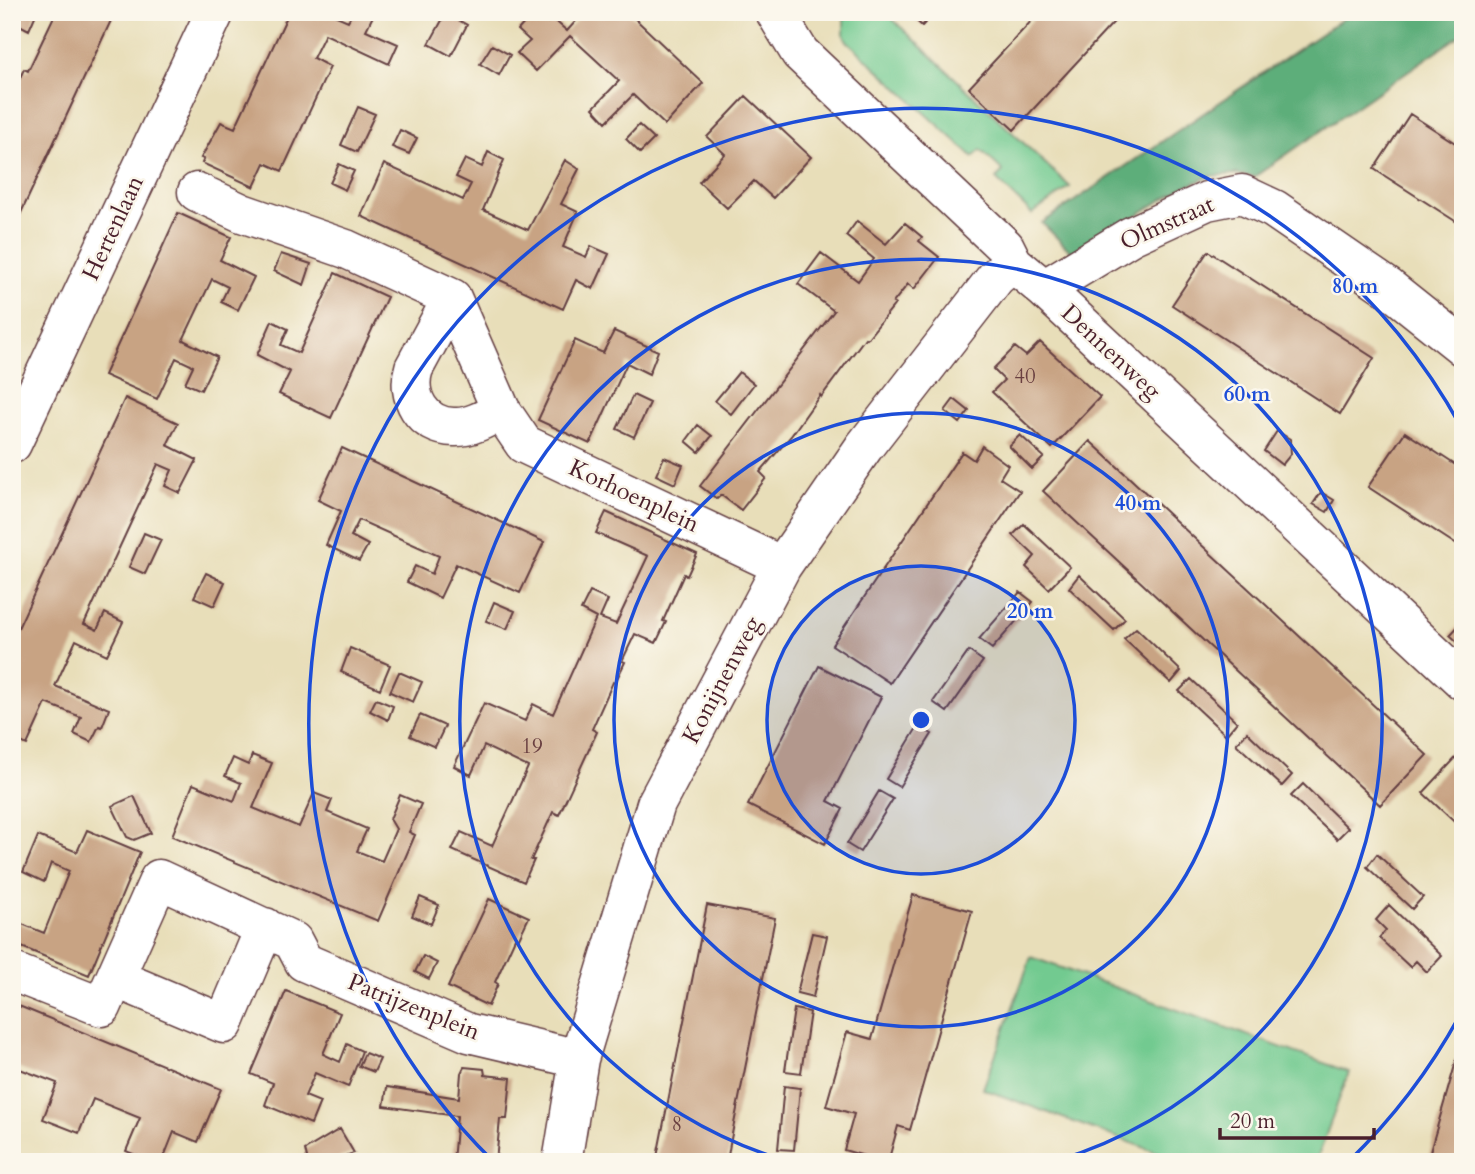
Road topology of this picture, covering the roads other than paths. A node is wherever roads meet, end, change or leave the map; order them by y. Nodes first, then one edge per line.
1 (215, 12) edge
2 (775, 12) edge
3 (197, 192) dead end
4 (1013, 263) junction
5 (1044, 289) junction
6 (452, 298) junction
7 (1463, 347) edge
8 (501, 410) junction
9 (12, 444) edge
10 (782, 566) junction
11 (1463, 681) edge
12 (265, 928) junction
13 (13, 972) edge
14 (115, 978) junction
15 (579, 1059) junction
16 (562, 1162) edge

1 - 9 street, Hertenlaan
2 - 4 street, Dennenweg
3 - 6 street
4 - 5 street, Dennenweg
4 - 10 street, Konijnenweg
5 - 7 street, Olmstraat
5 - 11 street, Dennenweg
6 - 8 street, Korhoenplein
6 - 8 street
8 - 10 street, Korhoenplein
10 - 15 street, Konijnenweg
12 - 14 street
12 - 14 street, Patrijzenplein
12 - 15 street, Patrijzenplein
13 - 14 street, Patrijzenplein
15 - 16 street, Konijnenweg

